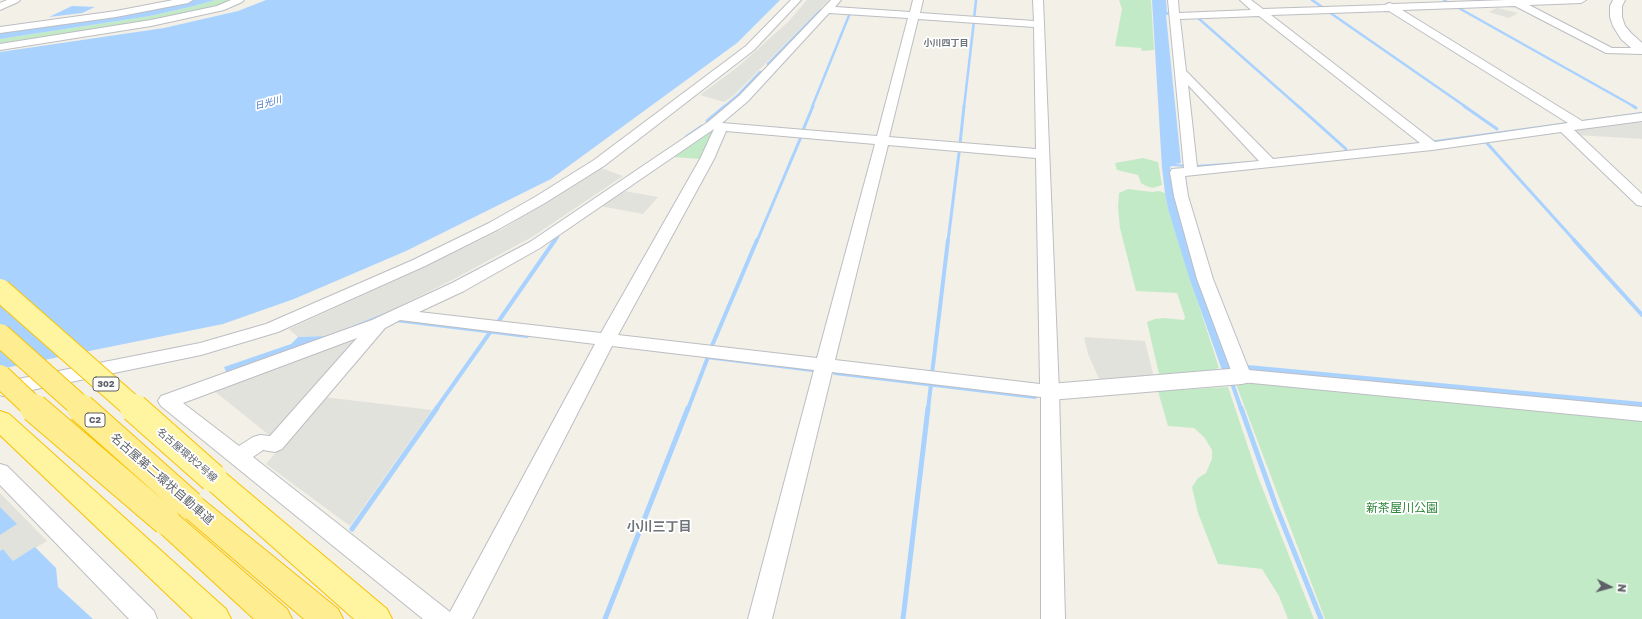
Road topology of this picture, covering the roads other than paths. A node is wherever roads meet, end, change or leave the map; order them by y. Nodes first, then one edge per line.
1 (15, 0) edge
2 (143, 0) edge
3 (188, 0) edge
4 (239, 0) edge
5 (796, 0) edge
6 (836, 0) edge
7 (918, 0) edge
8 (1038, 0) edge
9 (1172, 0) edge
10 (1245, 0) edge
11 (1581, 0) edge
12 (1619, 0) edge
13 (1515, 2) edge
14 (1386, 5) edge
15 (0, 7) edge
16 (828, 10) junction
17 (1258, 11) junction
18 (116, 14) junction
19 (1173, 14) junction
20 (914, 16) junction
21 (1038, 24) junction
22 (0, 30) edge
23 (0, 46) edge
24 (1642, 51) edge
25 (1180, 72) junction
26 (1642, 117) edge
27 (1572, 124) junction
28 (717, 126) junction
29 (882, 141) junction
30 (1428, 143) junction
31 (1042, 154) junction
32 (1268, 162) junction
33 (1190, 169) junction
34 (1642, 202) edge
35 (0, 290) edge
36 (399, 315) junction
37 (378, 324) junction
38 (0, 335) edge
39 (606, 340) junction
40 (824, 366) junction
41 (1236, 373) junction
42 (0, 376) edge
43 (0, 390) edge
44 (1050, 392) junction
45 (1642, 414) edge
46 (0, 420) edge
47 (238, 457) junction
48 (0, 472) edge
49 (145, 619) edge
50 (215, 619) edge
51 (276, 619) edge
52 (327, 619) edge
53 (376, 619) edge
54 (441, 619) edge
55 (460, 619) edge
56 (760, 619) edge
57 (1053, 619) edge

1 - 15 street
2 - 18 street
3 - 18 street
4 - 23 street
5 - 43 street
6 - 16 street
7 - 20 street
8 - 21 street
9 - 19 street
10 - 17 street
11 - 13 street
12 - 24 street
13 - 14 street
13 - 24 street
14 - 17 street
14 - 27 street
16 - 20 street
16 - 28 street
17 - 19 street
17 - 30 street
18 - 22 street
19 - 25 street
20 - 21 street
20 - 29 street
21 - 31 street
25 - 32 street
25 - 33 street
26 - 27 street
27 - 30 street
27 - 34 street
28 - 29 street
28 - 36 street
28 - 39 street
29 - 31 street
29 - 40 street
30 - 32 street
31 - 44 street
32 - 33 street
33 - 41 street
35 - 53 highway, 名古屋環状2号線 / 302, bridge
36 - 37 street
36 - 39 street
37 - 47 street
37 - 47 street
38 - 52 highway, 名古屋第二環状自動車道 / C2, bridge
39 - 40 street
39 - 55 street
40 - 44 street
40 - 56 street
41 - 44 street
41 - 45 street
42 - 51 highway, bridge
44 - 57 street
46 - 50 highway
47 - 54 street
48 - 49 street

